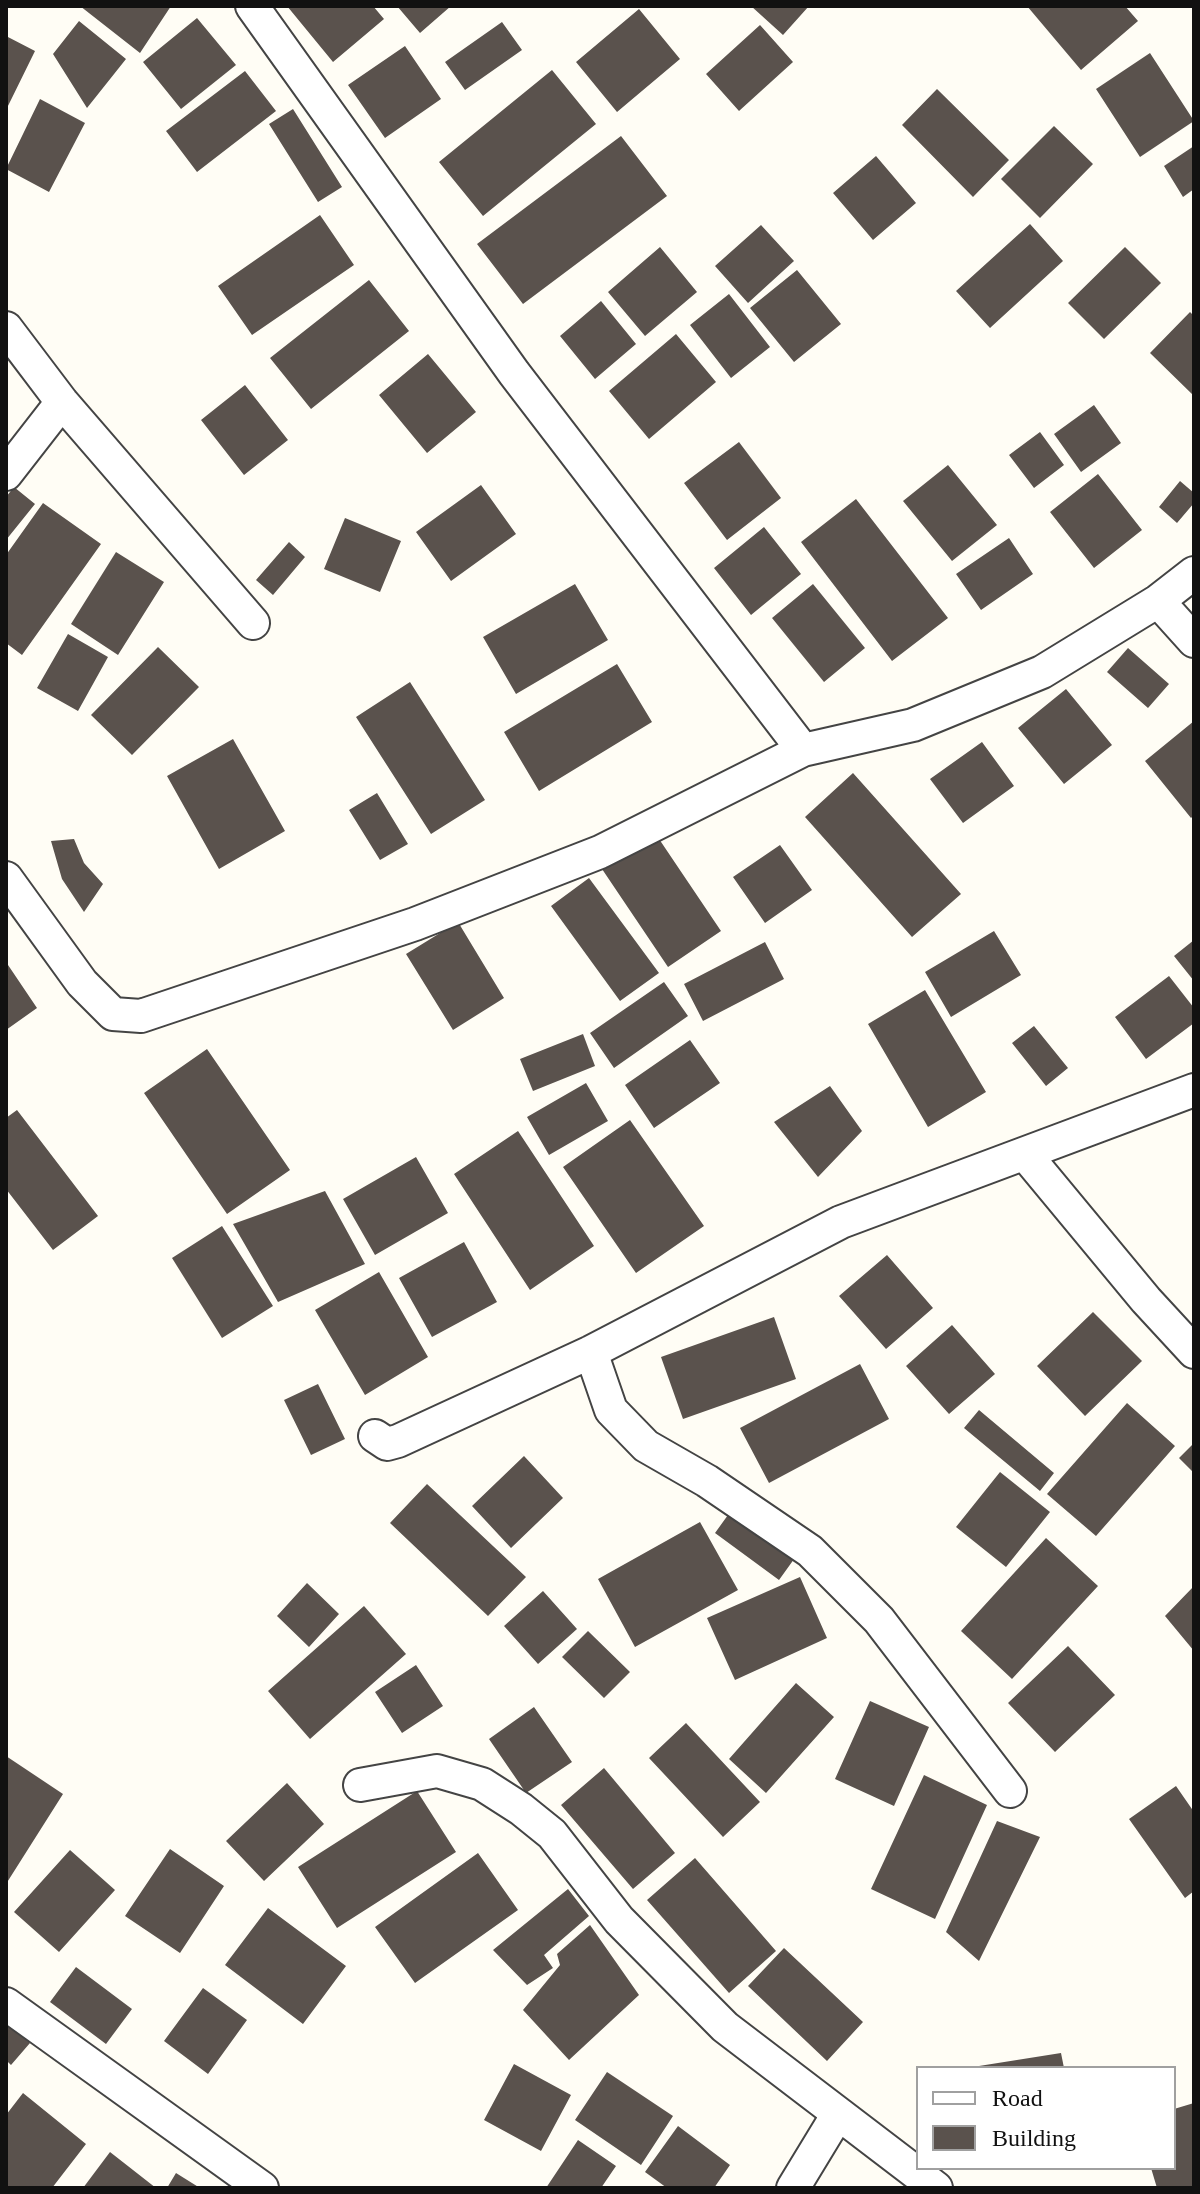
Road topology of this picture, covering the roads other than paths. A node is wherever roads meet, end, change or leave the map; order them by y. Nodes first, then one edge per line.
1 (252, 6) edge
2 (6, 328) edge
3 (62, 402) junction
4 (6, 474) edge
5 (1194, 573) edge
6 (1158, 601) junction
7 (253, 623) dead end
8 (1194, 641) edge
9 (803, 750) junction
10 (6, 878) edge
11 (1194, 1090) edge
12 (1025, 1154) junction
13 (591, 1352) junction
14 (1194, 1352) edge
15 (375, 1436) dead end
16 (360, 1785) dead end
17 (1010, 1791) dead end
18 (6, 2004) edge
19 (838, 2114) junction
20 (262, 2188) edge
21 (793, 2188) edge
22 (936, 2188) edge

1 - 9 street
2 - 3 street
3 - 4 street
3 - 7 street
5 - 6 street
6 - 8 street
6 - 9 street
9 - 10 street
11 - 12 street
12 - 13 street
12 - 14 street
13 - 15 street
13 - 17 street
16 - 19 street
18 - 20 street
19 - 21 street
19 - 22 street

